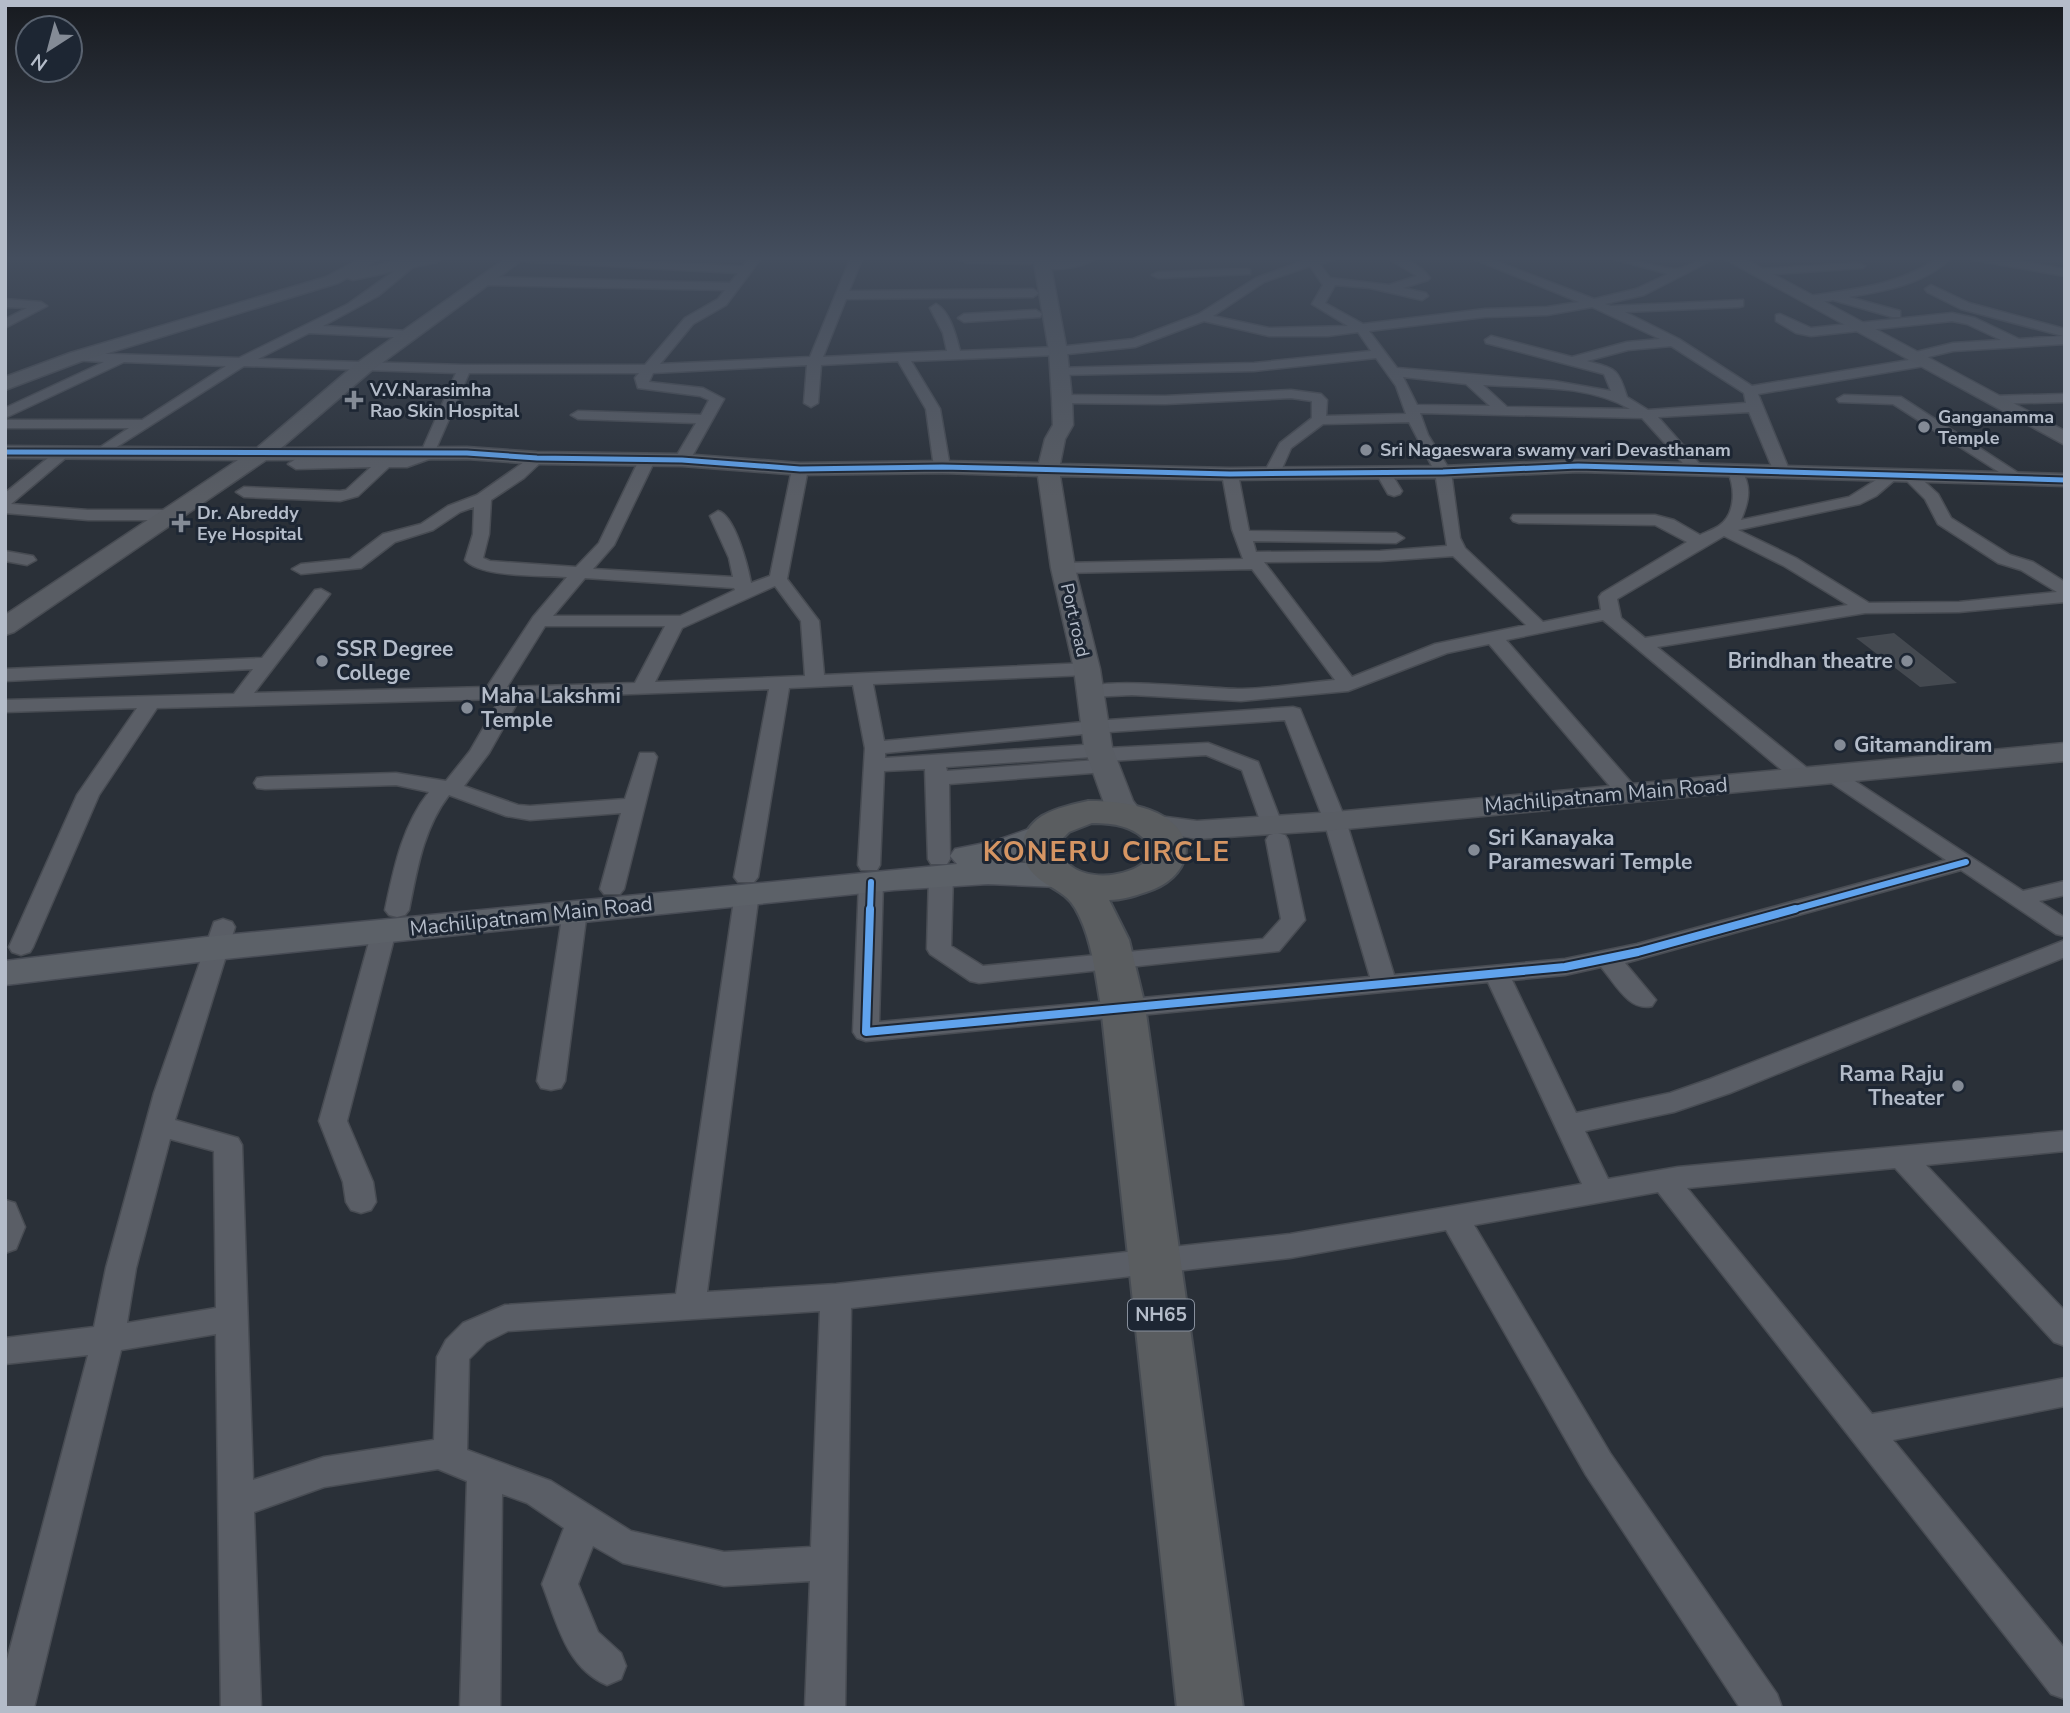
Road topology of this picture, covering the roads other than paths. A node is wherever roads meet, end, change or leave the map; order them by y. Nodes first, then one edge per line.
1 (143, 337) edge
2 (289, 337) edge
3 (406, 337) edge
4 (676, 337) edge
5 (824, 337) edge
6 (950, 337) edge
7 (1045, 337) edge
8 (1048, 337) edge
9 (1151, 337) edge
10 (1368, 337) edge
11 (1663, 337) edge
12 (1879, 337) edge
13 (2006, 337) edge
14 (1491, 340) dead end
15 (2065, 340) edge
16 (1671, 341) junction
17 (2033, 341) junction
18 (2017, 342) junction
19 (1050, 351) junction
20 (2054, 353) dead end
21 (954, 354) junction
22 (1382, 354) junction
23 (76, 357) junction
24 (902, 357) junction
25 (121, 359) junction
26 (1919, 360) junction
27 (1573, 361) junction
28 (239, 363) junction
29 (814, 363) junction
30 (364, 367) junction
31 (464, 369) junction
32 (649, 369) junction
33 (1059, 371) junction
34 (1394, 372) junction
35 (1839, 374) junction
36 (1470, 380) junction
37 (5, 384) edge
38 (1168, 385) junction
39 (1751, 391) junction
40 (1620, 398) junction
41 (2065, 398) edge
42 (1062, 399) junction
43 (1844, 399) dead end
44 (1896, 400) junction
45 (1992, 400) junction
46 (811, 403) dead end
47 (1754, 407) junction
48 (1502, 410) junction
49 (1413, 413) junction
50 (5, 414) edge
51 (1645, 414) junction
52 (578, 415) dead end
53 (704, 419) junction
54 (1319, 420) junction
55 (5, 424) edge
56 (145, 424) junction
57 (1055, 439) junction
58 (2065, 439) edge
59 (104, 451) junction
60 (5, 452) edge
61 (64, 452) junction
62 (264, 452) junction
63 (426, 455) junction
64 (537, 458) junction
65 (647, 460) junction
66 (682, 460) junction
67 (384, 463) junction
68 (296, 464) dead end
69 (942, 467) junction
70 (800, 468) junction
71 (1048, 469) junction
72 (1696, 469) junction
73 (1443, 472) junction
74 (1736, 472) junction
75 (1782, 472) junction
76 (1272, 473) junction
77 (1230, 474) junction
78 (1900, 475) junction
79 (2018, 478) junction
80 (2065, 480) edge
81 (244, 492) dead end
82 (483, 498) junction
83 (5, 501) edge
84 (5, 508) edge
85 (169, 515) junction
86 (718, 516) dead end
87 (1519, 518) dead end
88 (1727, 528) junction
89 (1242, 536) junction
90 (1396, 538) dead end
91 (1699, 542) junction
92 (1457, 550) junction
93 (5, 556) edge
94 (27, 560) dead end
95 (1254, 561) junction
96 (301, 569) dead end
97 (580, 573) junction
98 (1065, 574) junction
99 (778, 579) junction
100 (1138, 580) dead end
101 (743, 587) junction
102 (2065, 590) edge
103 (321, 594) dead end
104 (2065, 597) edge
105 (1865, 608) junction
106 (1611, 613) junction
107 (539, 621) junction
108 (684, 621) junction
109 (5, 626) edge
110 (1538, 627) junction
111 (1494, 638) junction
112 (1642, 644) junction
113 (268, 663) junction
114 (5, 675) edge
115 (862, 680) junction
116 (1089, 680) junction
117 (815, 682) junction
118 (780, 684) junction
119 (1348, 685) junction
120 (642, 689) junction
121 (503, 693) junction
122 (240, 699) junction
123 (152, 701) junction
124 (5, 706) edge
125 (2065, 752) edge
126 (1101, 753) junction
127 (875, 756) junction
128 (647, 757) dead end
129 (2065, 767) edge
130 (936, 770) junction
131 (1829, 779) junction
132 (265, 783) dead end
133 (447, 788) junction
134 (1628, 793) junction
135 (635, 805) junction
136 (1138, 819) junction
137 (1056, 825) junction
138 (1337, 829) junction
139 (1274, 832) junction
140 (1966, 862) junction
141 (1165, 865) junction
142 (940, 867) junction
143 (870, 873) junction
144 (747, 885) junction
145 (2065, 888) edge
146 (612, 890) junction
147 (2019, 899) junction
148 (575, 911) junction
149 (391, 921) junction
150 (1099, 923) junction
151 (2065, 929) edge
152 (219, 937) junction
153 (2065, 948) edge
154 (11, 956) edge
155 (1607, 958) junction
156 (1496, 973) junction
157 (1384, 982) junction
158 (1643, 1000) dead end
159 (551, 1081) dead end
160 (1568, 1125) junction
161 (159, 1126) junction
162 (2065, 1141) edge
163 (1901, 1156) junction
164 (1664, 1181) junction
165 (1600, 1192) junction
166 (361, 1202) dead end
167 (5, 1211) edge
168 (1454, 1217) junction
169 (5, 1241) edge
170 (1154, 1263) junction
171 (836, 1297) junction
172 (690, 1306) junction
173 (231, 1319) junction
174 (2065, 1333) edge
175 (108, 1339) junction
176 (5, 1350) edge
177 (2065, 1392) edge
178 (1866, 1430) junction
179 (450, 1459) junction
180 (485, 1472) junction
181 (236, 1502) junction
182 (585, 1521) junction
183 (828, 1563) junction
184 (607, 1666) dead end
185 (2065, 1680) edge
186 (14, 1708) edge
187 (242, 1708) edge
188 (480, 1708) edge
189 (825, 1708) edge
190 (1210, 1708) edge
191 (1763, 1708) edge

1 - 23 street
2 - 28 street
3 - 30 street
4 - 32 street
5 - 29 street
6 - 21 street
7 - 19 street
8 - 19 street
9 - 19 street
10 - 22 street
11 - 16 street
12 - 26 street
13 - 18 street
14 - 27 street
15 - 17 street
16 - 27 street
16 - 39 street
17 - 18 street
17 - 20 street
18 - 26 street
19 - 21 street
19 - 33 street
19 - 57 street
21 - 24 street
22 - 34 street
22 - 38 street
23 - 25 street
23 - 37 street
24 - 29 street
24 - 69 street
25 - 28 street
25 - 50 street
26 - 35 street
26 - 45 street
27 - 40 street
28 - 30 street
28 - 56 street
29 - 32 street
29 - 46 street
30 - 31 street
30 - 62 street
31 - 32 street
31 - 63 street
32 - 53 street
33 - 38 street
33 - 42 street
34 - 36 street
34 - 49 street
35 - 39 street
35 - 44 street
36 - 40 street
36 - 48 street
38 - 42 street
38 - 54 street
39 - 47 street
40 - 51 street
41 - 45 street
42 - 57 street
43 - 44 street
44 - 79 street
45 - 58 street
47 - 51 street
47 - 75 street
48 - 49 street
48 - 51 street
49 - 54 street
49 - 73 street
51 - 72 street
52 - 53 street
53 - 66 street
54 - 76 street
55 - 56 street
56 - 59 street
57 - 71 street
59 - 61 street
59 - 62 street
60 - 61 street
61 - 83 street
62 - 63 street
62 - 85 street
63 - 64 street
63 - 67 street
64 - 65 street
64 - 82 street
65 - 66 street
65 - 97 street
66 - 70 street
67 - 68 street
67 - 81 street
69 - 70 street
69 - 71 street
70 - 99 street
71 - 77 street
71 - 98 street, Port road
72 - 73 street
72 - 74 street
73 - 76 street
73 - 92 street
74 - 75 street
74 - 88 street
75 - 78 street
76 - 77 street
77 - 89 street
78 - 79 street
78 - 88 street
78 - 102 street
79 - 80 street
82 - 96 street
82 - 97 street
84 - 85 street
85 - 109 street
86 - 101 street
87 - 91 street
88 - 91 street
88 - 105 street
89 - 90 street
89 - 95 street
91 - 106 street
92 - 95 street
92 - 110 street
93 - 94 street
95 - 98 street
95 - 119 street
97 - 101 street
97 - 107 street
98 - 100 street
98 - 116 street, Port road
99 - 101 street
99 - 117 street
101 - 108 street
103 - 113 street
104 - 105 street
105 - 112 street
106 - 110 street
106 - 112 street
107 - 108 street
107 - 121 street
108 - 120 street
110 - 111 street
111 - 119 street
111 - 134 street
112 - 131 street
113 - 114 street
113 - 122 street
115 - 116 street
115 - 117 street
115 - 127 street
116 - 119 street
116 - 126 street, Port road
117 - 118 street
118 - 120 street
118 - 144 street
120 - 121 street
121 - 122 street
121 - 133 street
122 - 123 street
123 - 124 street
123 - 154 street
125 - 131 street, Machilipatnam Main Road
126 - 127 street
126 - 130 street
126 - 136 street, Port road
126 - 137 street
126 - 138 street
126 - 139 street
127 - 130 street
127 - 143 street
128 - 135 street
129 - 131 street, Machilipatnam Main Road
130 - 142 street
131 - 134 street, Machilipatnam Main Road
131 - 138 street, Machilipatnam Main Road
131 - 140 street
132 - 133 street
133 - 135 street
133 - 149 street
134 - 138 street, Machilipatnam Main Road
135 - 146 street
136 - 137 highway
136 - 139 street, Machilipatnam Main Road
136 - 141 highway
137 - 142 main road, Machilipatnam Main Road
137 - 150 highway, NH65
138 - 139 street, Machilipatnam Main Road
138 - 157 street
139 - 141 street, Machilipatnam Main Road
139 - 150 street
140 - 147 street
140 - 155 street
141 - 150 highway
142 - 143 main road, Machilipatnam Main Road
142 - 150 main road, Machilipatnam Main Road
142 - 150 street
143 - 144 main road, Machilipatnam Main Road
143 - 150 street
144 - 146 main road, Machilipatnam Main Road
144 - 148 main road, Machilipatnam Main Road
144 - 172 street
145 - 147 street
146 - 149 main road, Machilipatnam Main Road
147 - 151 street
148 - 149 main road, Machilipatnam Main Road
148 - 159 street
149 - 152 main road, Machilipatnam Main Road
149 - 166 street
150 - 157 street
150 - 170 highway, NH65
152 - 154 main road, Machilipatnam Main Road
152 - 161 street
153 - 160 street
155 - 156 street
155 - 158 street
156 - 157 street
156 - 160 street
160 - 165 street
161 - 173 street
161 - 175 street
162 - 163 street
163 - 164 street
163 - 174 street
164 - 165 street
164 - 178 street
165 - 168 street
167 - 169 street
168 - 170 street
168 - 191 street
170 - 171 street
170 - 190 highway, NH65
171 - 172 street
171 - 183 street
172 - 179 street
173 - 175 street
173 - 181 street
175 - 176 street
175 - 186 street
177 - 178 street
178 - 185 street
179 - 180 street
179 - 181 street
180 - 182 street
180 - 188 street
181 - 187 street
182 - 183 street
182 - 184 street
183 - 189 street

